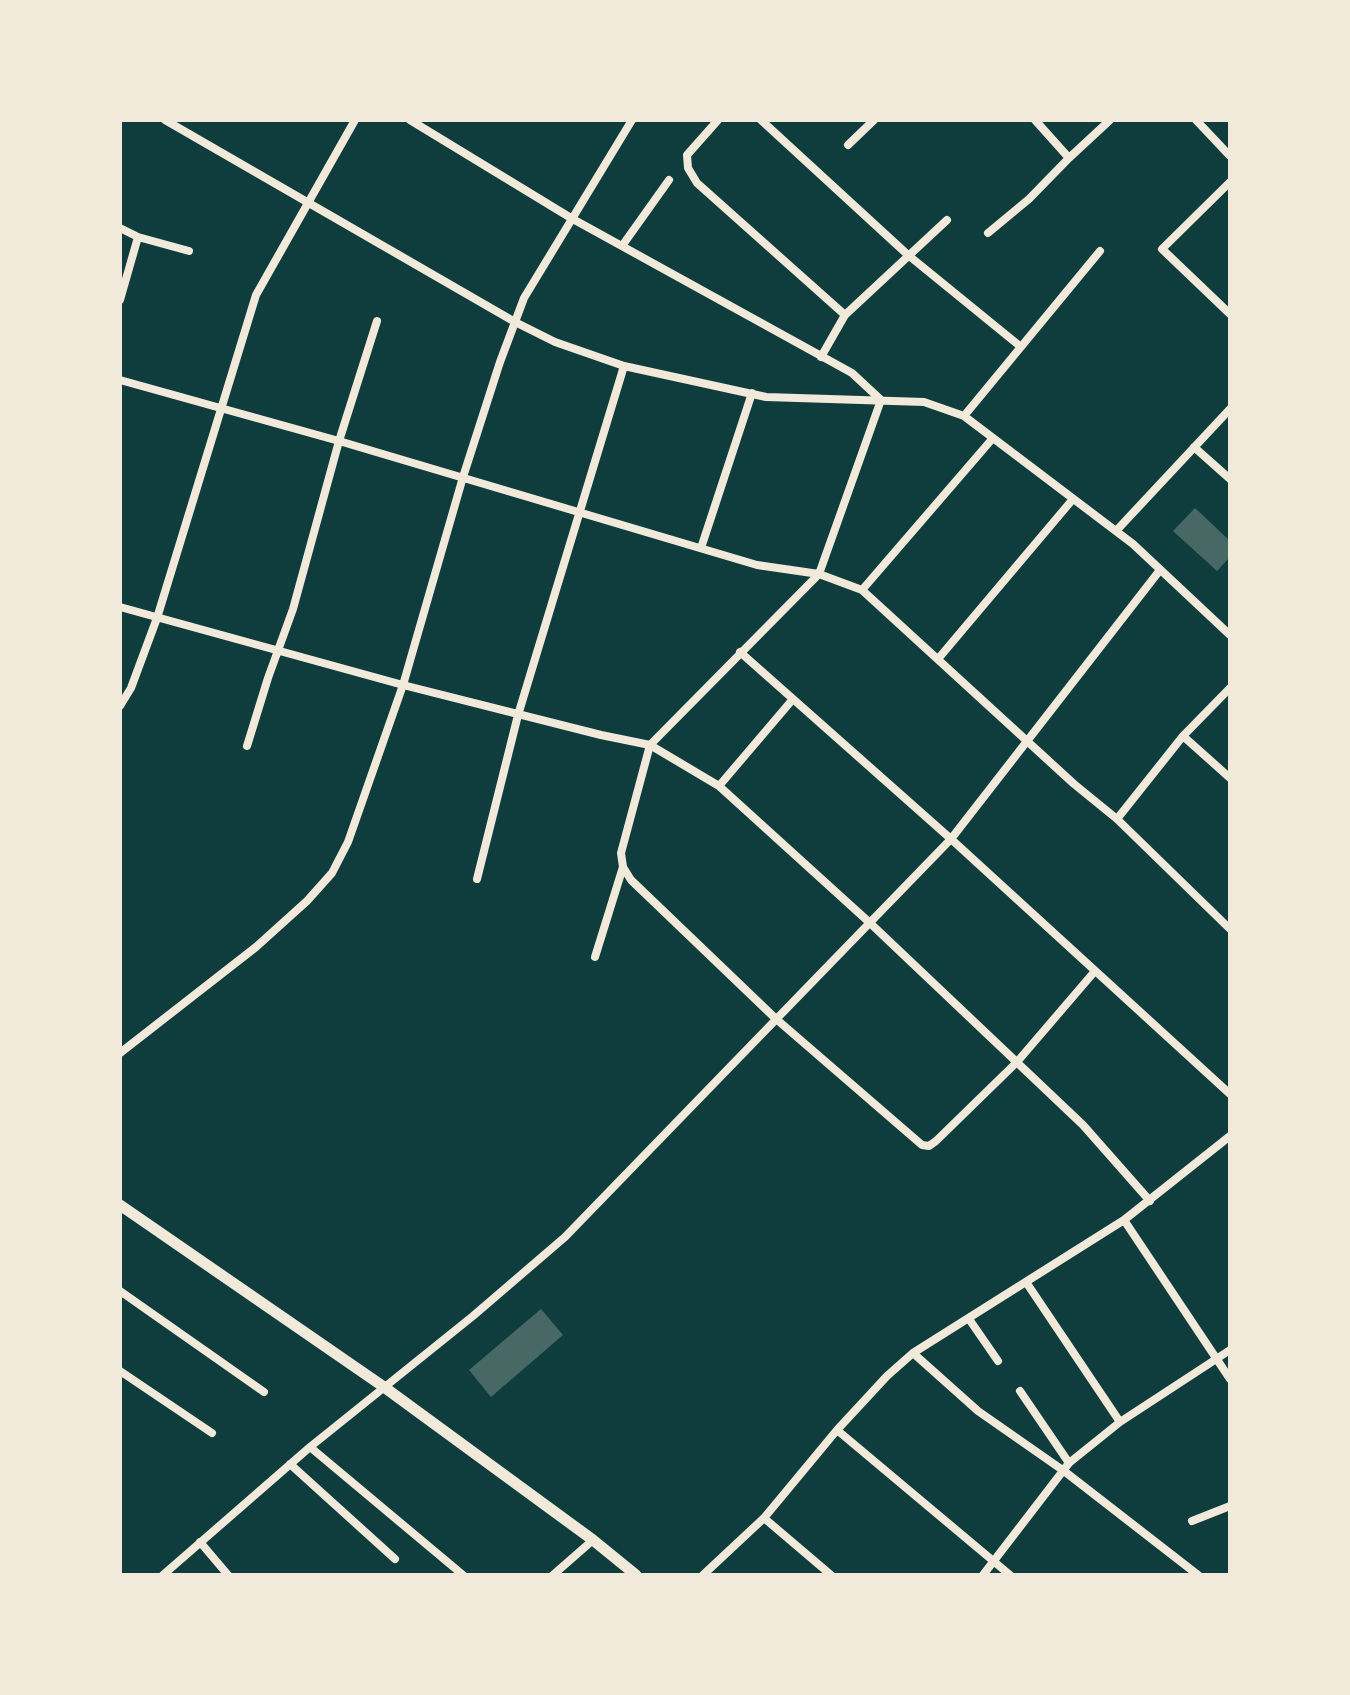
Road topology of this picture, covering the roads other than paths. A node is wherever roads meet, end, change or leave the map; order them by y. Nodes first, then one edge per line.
1 (165, 120) edge
2 (355, 120) edge
3 (410, 120) edge
4 (630, 120) edge
5 (718, 120) edge
6 (761, 120) edge
7 (874, 120) edge
8 (1035, 120) edge
9 (1110, 120) edge
10 (1196, 120) edge
11 (848, 145) dead end
12 (1230, 156) edge
13 (1069, 158) junction
14 (669, 180) dead end
15 (1230, 182) edge
16 (309, 203) junction
17 (571, 218) junction
18 (947, 220) dead end
19 (120, 228) edge
20 (988, 233) dead end
21 (138, 237) junction
22 (622, 246) junction
23 (189, 251) dead end
24 (1100, 251) dead end
25 (908, 255) junction
26 (120, 300) edge
27 (1230, 314) edge
28 (845, 315) junction
29 (377, 321) dead end
30 (515, 322) junction
31 (1021, 347) junction
32 (821, 357) junction
33 (624, 366) junction
34 (120, 380) edge
35 (752, 393) junction
36 (881, 400) junction
37 (221, 409) junction
38 (1230, 409) edge
39 (964, 416) junction
40 (993, 438) junction
41 (339, 441) junction
42 (1194, 447) junction
43 (463, 477) junction
44 (1230, 479) edge
45 (1073, 499) junction
46 (580, 513) junction
47 (1116, 531) junction
48 (701, 548) junction
49 (1160, 570) junction
50 (819, 574) junction
51 (862, 590) junction
52 (120, 607) edge
53 (157, 618) junction
54 (1230, 635) edge
55 (278, 651) junction
56 (740, 652) junction
57 (938, 659) junction
58 (403, 685) junction
59 (1230, 688) edge
60 (793, 699) junction
61 (120, 706) edge
62 (518, 715) junction
63 (1183, 736) junction
64 (1028, 741) junction
65 (650, 745) junction
66 (247, 746) dead end
67 (1230, 778) edge
68 (719, 786) junction
69 (1117, 819) junction
70 (951, 839) junction
71 (623, 867) junction
72 (477, 879) dead end
73 (870, 923) junction
74 (1230, 929) edge
75 (595, 957) dead end
76 (1095, 971) junction
77 (775, 1018) junction
78 (120, 1053) edge
79 (1017, 1062) junction
80 (1230, 1094) edge
81 (1230, 1136) edge
82 (1150, 1201) junction
83 (120, 1205) edge
84 (1124, 1220) junction
85 (1026, 1282) junction
86 (120, 1291) edge
87 (969, 1319) junction
88 (1230, 1350) edge
89 (913, 1353) junction
90 (1216, 1360) junction
91 (998, 1361) dead end
92 (120, 1371) edge
93 (1230, 1379) edge
94 (384, 1387) junction
95 (1020, 1391) dead end
96 (264, 1392) dead end
97 (1120, 1422) junction
98 (837, 1430) junction
99 (212, 1433) dead end
100 (310, 1447) junction
101 (290, 1464) junction
102 (1066, 1467) junction
103 (1230, 1506) edge
104 (764, 1518) junction
105 (1192, 1521) dead end
106 (593, 1540) junction
107 (200, 1542) junction
108 (395, 1559) dead end
109 (993, 1562) junction
110 (163, 1575) edge
111 (228, 1575) edge
112 (463, 1575) edge
113 (553, 1575) edge
114 (636, 1575) edge
115 (703, 1575) edge
116 (831, 1575) edge
117 (983, 1575) edge
118 (1010, 1575) edge
119 (1198, 1575) edge

1 - 16 street
2 - 16 street
3 - 17 street
4 - 17 street
5 - 28 street
6 - 25 street
7 - 11 street
8 - 13 street
9 - 13 street
10 - 12 street
13 - 20 street
14 - 22 street
15 - 27 street
16 - 30 street
16 - 37 street
17 - 22 street
17 - 30 street
18 - 25 street
19 - 21 street
21 - 23 street
21 - 26 street
22 - 32 street
24 - 31 street
25 - 28 street
25 - 31 street
28 - 32 street
29 - 41 street
30 - 33 street
30 - 43 street
31 - 39 street
32 - 36 street
33 - 35 street
33 - 46 street
34 - 37 street
35 - 36 street
35 - 48 street
36 - 39 street
36 - 50 street
37 - 41 street
37 - 53 street
38 - 42 street
39 - 40 street
40 - 45 street
40 - 51 street
41 - 43 street
41 - 55 street
42 - 44 street
42 - 47 street
43 - 46 street
43 - 58 street
45 - 47 street
45 - 57 street
46 - 48 street
46 - 62 street
47 - 49 street
48 - 50 street
49 - 54 street
49 - 64 street
50 - 51 street
50 - 56 street
51 - 57 street
52 - 53 street
53 - 55 street
53 - 61 street
55 - 58 street
55 - 66 street
56 - 60 street
56 - 65 street
57 - 64 street
58 - 62 street
58 - 78 street
59 - 63 street
60 - 68 street
60 - 70 street
62 - 65 street
62 - 72 street
63 - 67 street
63 - 69 street
64 - 69 street
64 - 70 street
65 - 68 street
65 - 71 street
68 - 73 street
69 - 74 street
70 - 73 street
70 - 76 street
71 - 75 street
71 - 77 street
73 - 77 street
73 - 79 street
76 - 79 street
76 - 80 street
77 - 79 street
77 - 94 street
79 - 82 street
81 - 82 street
82 - 84 street
83 - 94 street
84 - 85 street
84 - 90 street
85 - 87 street
85 - 97 street
86 - 96 street
87 - 89 street
87 - 91 street
88 - 90 street
89 - 98 street
89 - 102 street
90 - 93 street
90 - 97 street
92 - 99 street
94 - 100 street
94 - 106 street
95 - 102 street
97 - 102 street
98 - 104 street
98 - 109 street
100 - 101 street
100 - 112 street
101 - 107 street
101 - 108 street
102 - 109 street
102 - 119 street
103 - 105 street
104 - 115 street
104 - 116 street
106 - 113 street
106 - 114 street
107 - 110 street
107 - 111 street
109 - 117 street
109 - 118 street

